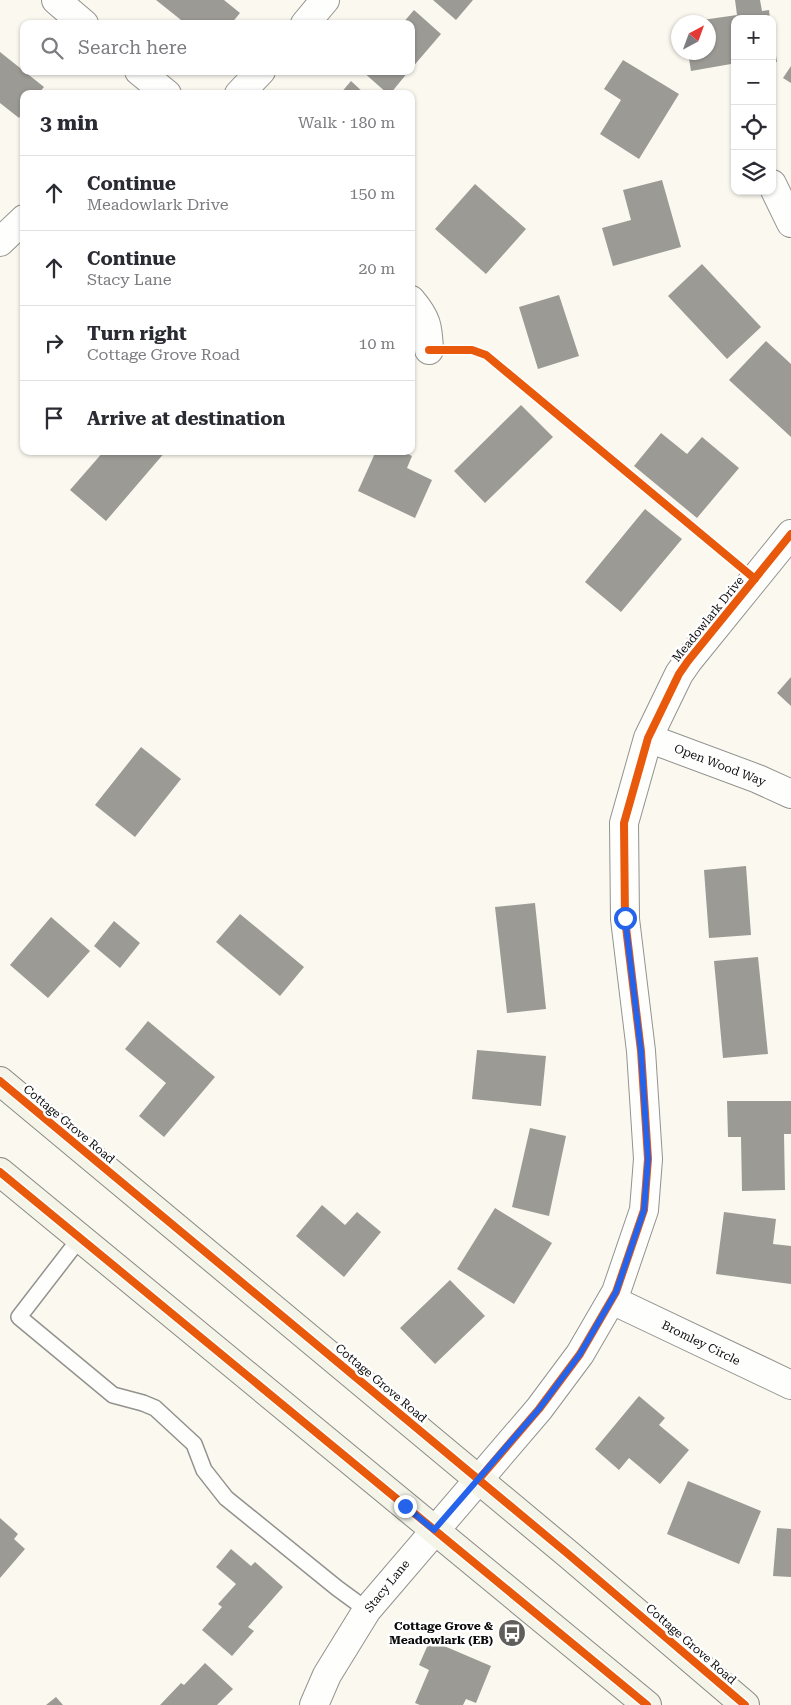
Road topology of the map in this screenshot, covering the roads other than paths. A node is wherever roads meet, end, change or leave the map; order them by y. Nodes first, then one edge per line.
1 (56, 0) edge
2 (325, 0) edge
3 (79, 20) edge
4 (308, 20) edge
5 (144, 75) edge
6 (257, 75) edge
7 (163, 90) edge
8 (243, 90) edge
9 (776, 192) edge
10 (20, 223) edge
11 (791, 223) edge
12 (0, 242) edge
13 (415, 305) edge
14 (429, 350) dead end
15 (791, 534) edge
16 (648, 738) junction
17 (791, 794) edge
18 (0, 1081) edge
19 (0, 1172) edge
20 (80, 1238) junction
21 (612, 1300) junction
22 (791, 1385) edge
23 (479, 1479) junction
24 (434, 1530) junction
25 (367, 1610) junction
26 (314, 1705) edge
27 (647, 1705) edge
28 (745, 1705) edge

1 - 3 street
2 - 4 street
5 - 7 street
6 - 8 street
9 - 11 street
10 - 12 street
13 - 14 street
15 - 16 street, Meadowlark Drive
16 - 17 street, Open Wood Way
16 - 21 street, Meadowlark Drive
18 - 23 main road, Cottage Grove Road
19 - 20 main road
20 - 24 main road
20 - 25 lane
21 - 22 street, Bromley Circle
21 - 23 street, Meadowlark Drive
23 - 24 street, Stacy Lane
23 - 28 main road, Cottage Grove Road
24 - 25 street, Stacy Lane
24 - 27 main road
25 - 26 street, Stacy Lane

